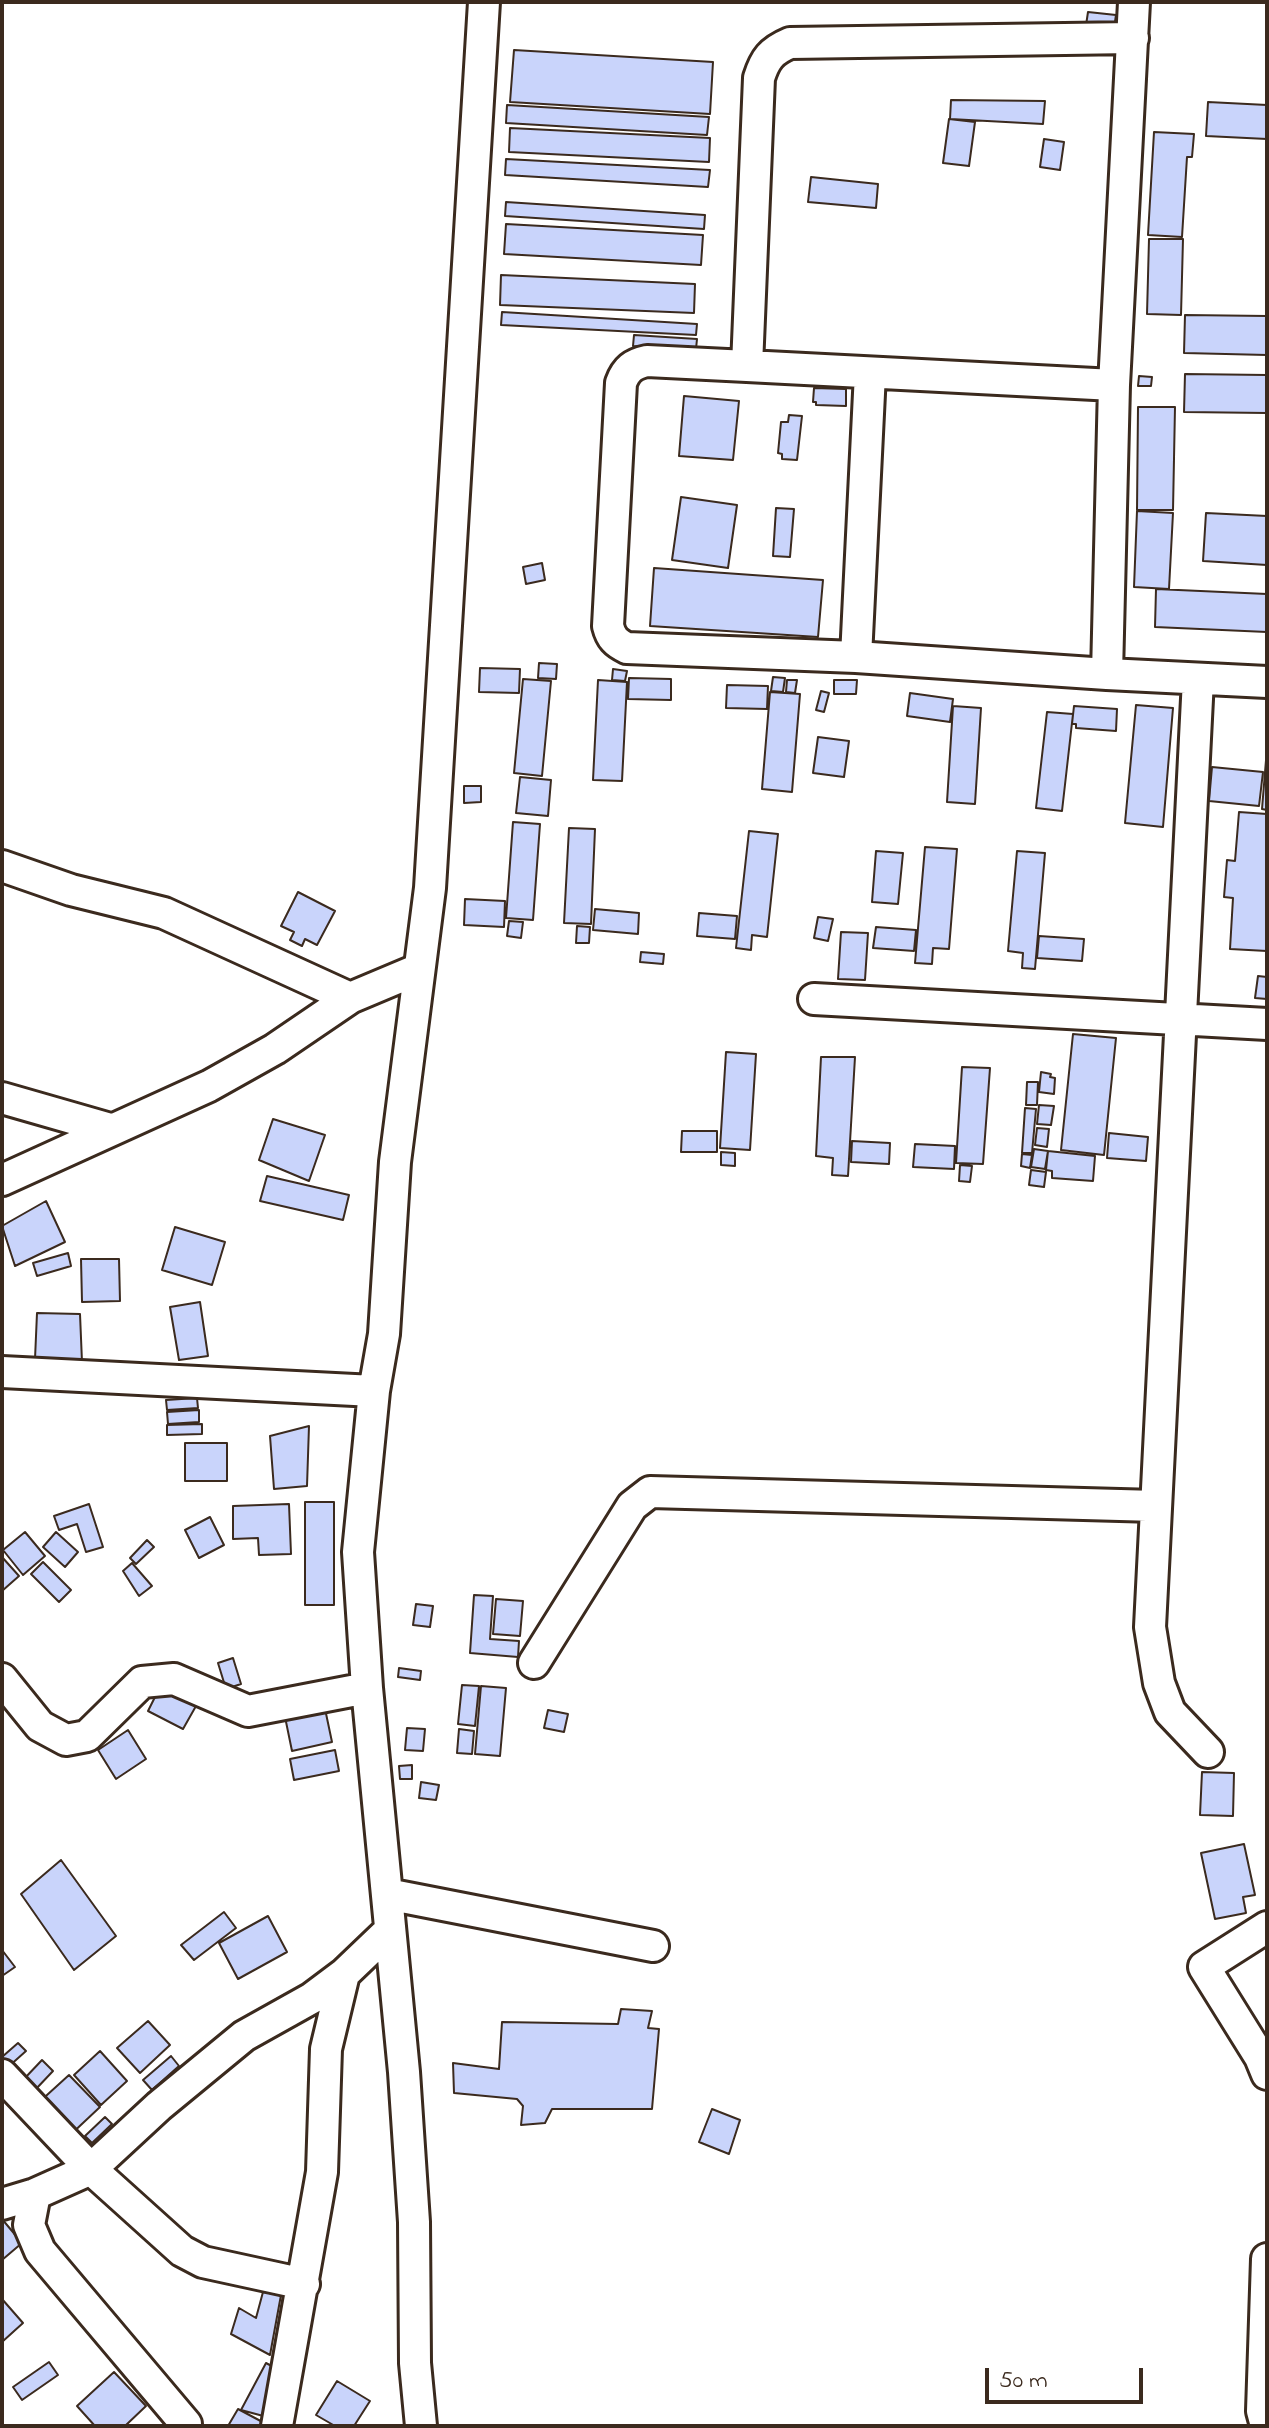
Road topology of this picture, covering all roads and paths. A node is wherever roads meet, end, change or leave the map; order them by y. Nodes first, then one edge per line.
1 (484, 2) edge
2 (1134, 2) edge
3 (1133, 38) junction
4 (747, 366) junction
5 (870, 373) junction
6 (1114, 385) junction
7 (856, 657) junction
8 (1107, 674) junction
9 (1198, 679) junction
10 (1267, 682) edge
11 (2, 866) edge
12 (419, 969) junction
13 (350, 998) junction
14 (814, 999) dead end
15 (1181, 1017) junction
16 (1267, 1024) edge
17 (2, 1098) edge
18 (110, 1129) junction
19 (2, 1180) edge
20 (2, 1372) edge
21 (374, 1391) junction
22 (1156, 1506) junction
23 (534, 1663) dead end
24 (2, 1679) edge
25 (367, 1688) junction
26 (1208, 1752) dead end
27 (387, 1894) junction
28 (1267, 1927) edge
29 (390, 1930) junction
30 (653, 1946) dead end
31 (344, 1974) junction
32 (1265, 2062) edge
33 (2, 2075) edge
34 (91, 2169) junction
35 (35, 2194) junction
36 (2, 2204) edge
37 (1267, 2259) edge
38 (304, 2284) junction
39 (1265, 2416) edge
40 (186, 2424) dead end
41 (277, 2426) edge
42 (421, 2426) edge

1 - 12 street
2 - 3 street
3 - 4 street
3 - 6 street
4 - 5 street
4 - 7 street
5 - 6 street
5 - 7 street
6 - 8 street
7 - 8 street
8 - 9 street
9 - 10 street
9 - 15 street
11 - 13 street
12 - 13 street
12 - 21 street
13 - 18 street
14 - 15 street
15 - 16 street
15 - 22 street
17 - 18 street
18 - 19 street
20 - 21 street
21 - 25 street
22 - 23 street
22 - 26 street
24 - 25 street
25 - 27 street
27 - 29 street
27 - 30 street
28 - 32 street
29 - 31 street
29 - 42 street
31 - 34 street
31 - 38 street
33 - 34 street
34 - 35 street
34 - 38 street
35 - 36 street
35 - 40 street
37 - 39 street
38 - 41 street

